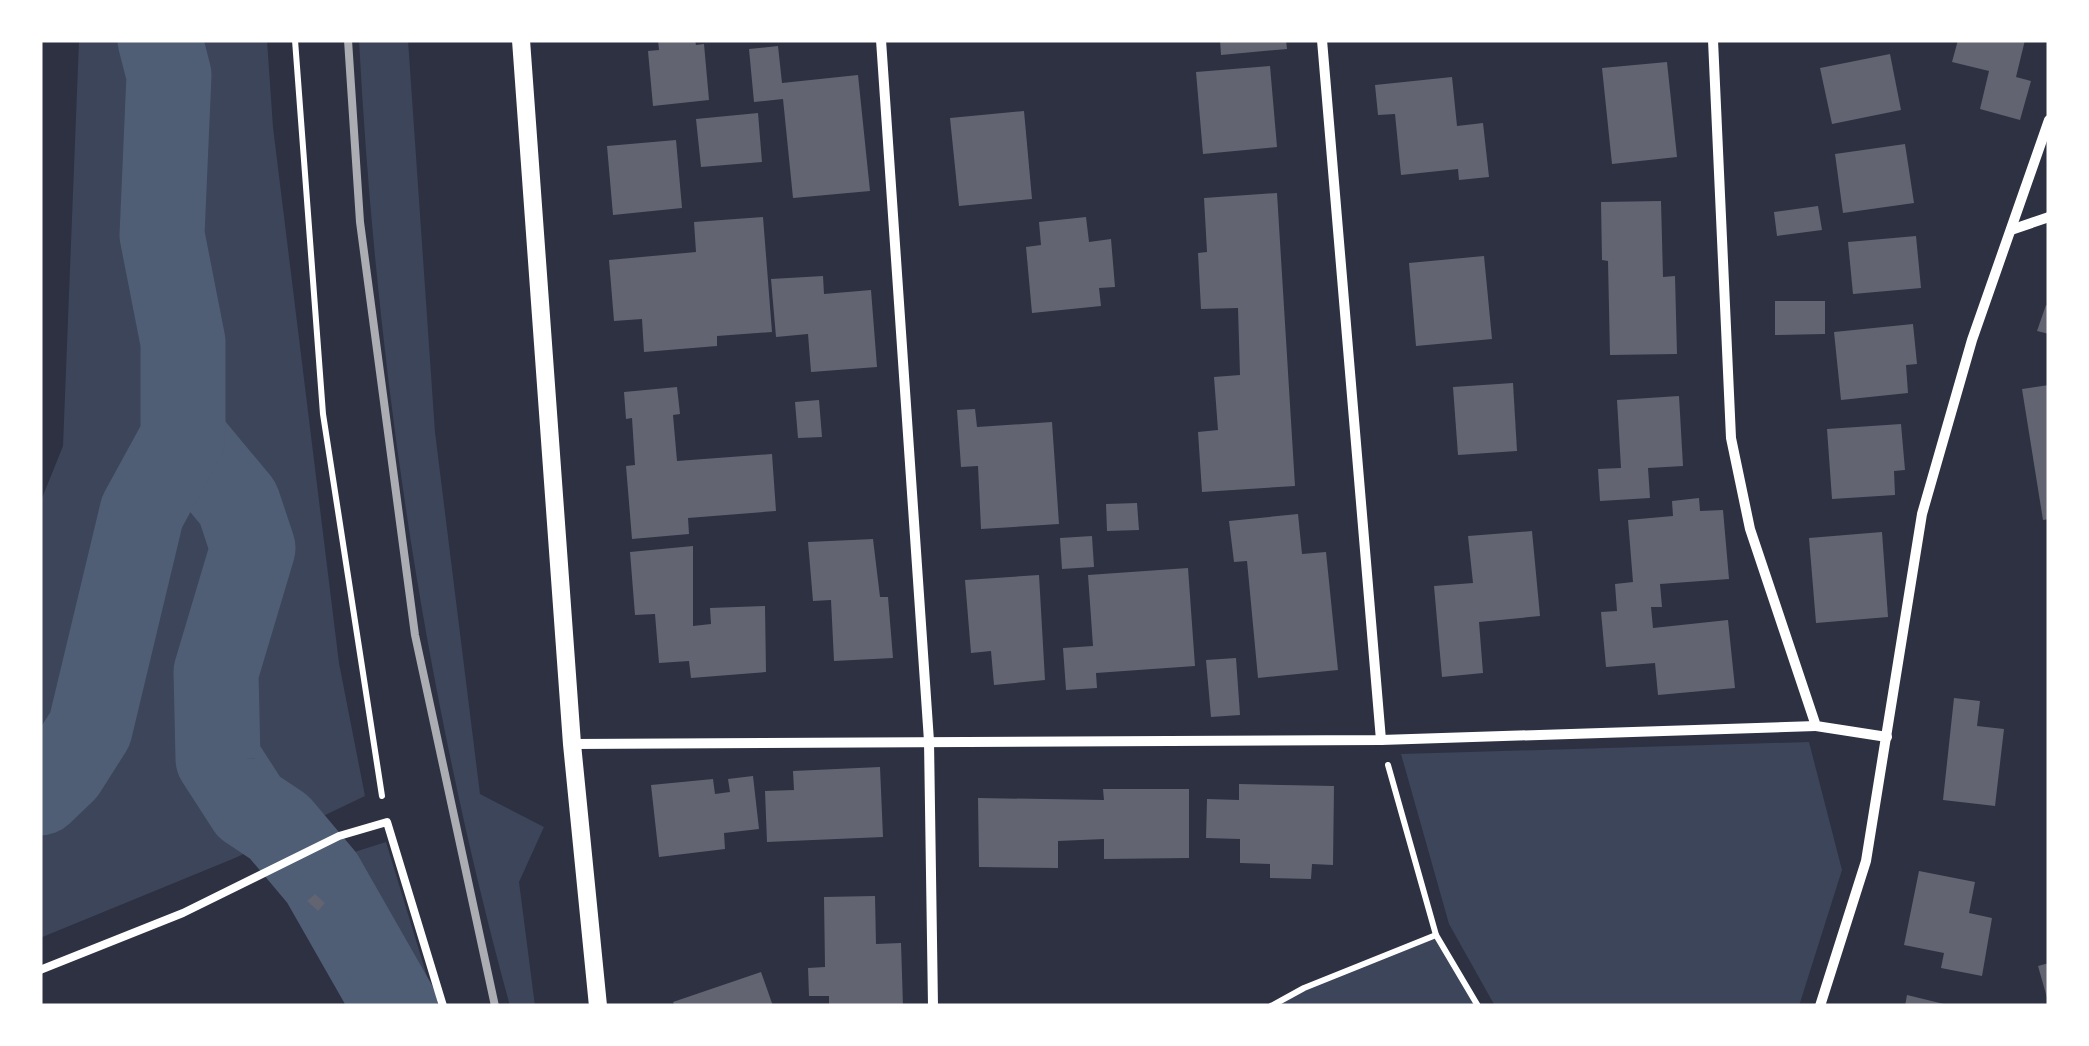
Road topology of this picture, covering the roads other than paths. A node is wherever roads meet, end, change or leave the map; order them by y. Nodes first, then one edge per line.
1 (521, 40) edge
2 (881, 40) edge
3 (1322, 40) edge
4 (1712, 40) edge
5 (2049, 120) edge
6 (2049, 217) edge
7 (2011, 230) junction
8 (1816, 726) junction
9 (1887, 737) junction
10 (1381, 740) junction
11 (928, 742) junction
12 (572, 744) junction
13 (40, 970) edge
14 (442, 1006) edge
15 (598, 1006) edge
16 (932, 1006) edge
17 (1820, 1006) edge

1 - 12 street
2 - 11 street
3 - 10 street
4 - 8 street
5 - 7 street
6 - 7 street
7 - 9 street
8 - 9 street
8 - 10 street
9 - 17 street
10 - 11 street
11 - 12 street
11 - 16 street
12 - 15 street
13 - 14 lane

